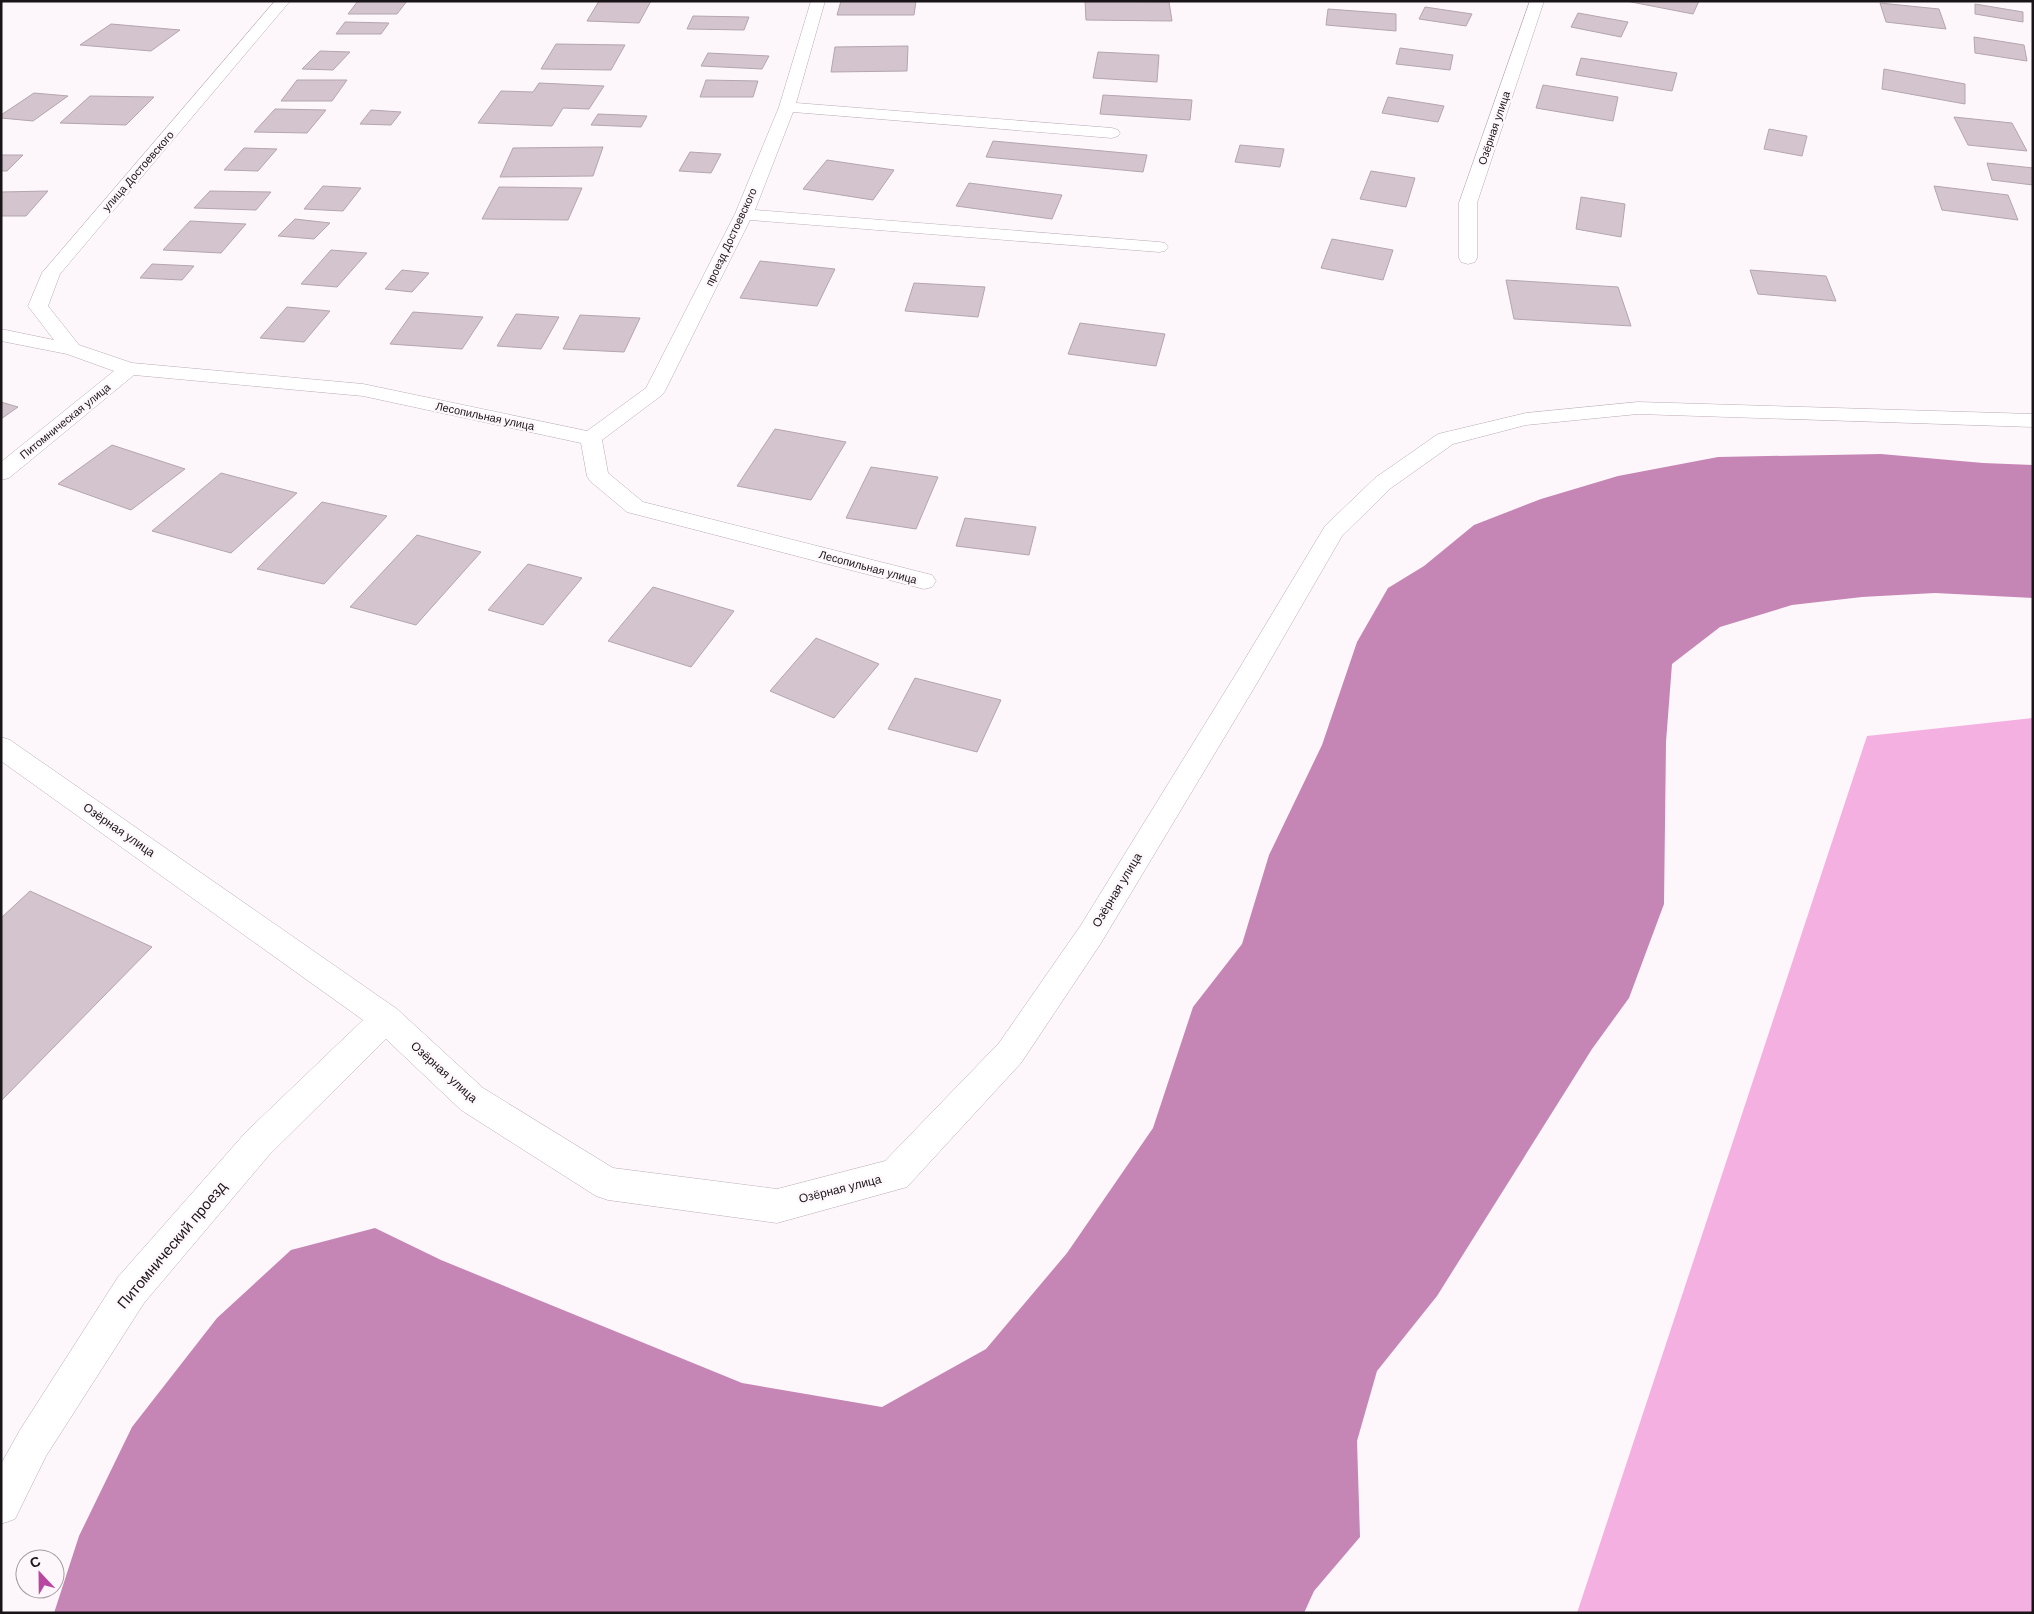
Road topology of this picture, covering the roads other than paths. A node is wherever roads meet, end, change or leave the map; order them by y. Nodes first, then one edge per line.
1 (283, 1) edge
2 (818, 1) edge
3 (1537, 1) edge
4 (787, 107) junction
5 (1112, 133) dead end
6 (744, 214) junction
7 (1159, 247) dead end
8 (1468, 258) dead end
9 (1, 335) edge
10 (72, 349) junction
11 (129, 370) junction
12 (2033, 421) edge
13 (591, 438) junction
14 (1, 473) edge
15 (924, 581) dead end
16 (1, 747) edge
17 (386, 1019) junction
18 (1, 1505) edge

1 - 10 street, улица Достоевского
2 - 4 street, проезд Достоевского
3 - 8 street, Озёрная улица
4 - 5 street
4 - 6 street, проезд Достоевского
6 - 7 street
6 - 13 street, проезд Достоевского
9 - 10 street, Лесопильная улица
10 - 11 street, Лесопильная улица
11 - 13 street, Лесопильная улица
11 - 14 street, Питомническая улица
12 - 17 street, Озёрная улица
13 - 15 street, Лесопильная улица
16 - 17 street, Озёрная улица
17 - 18 street, Питомнический проезд

